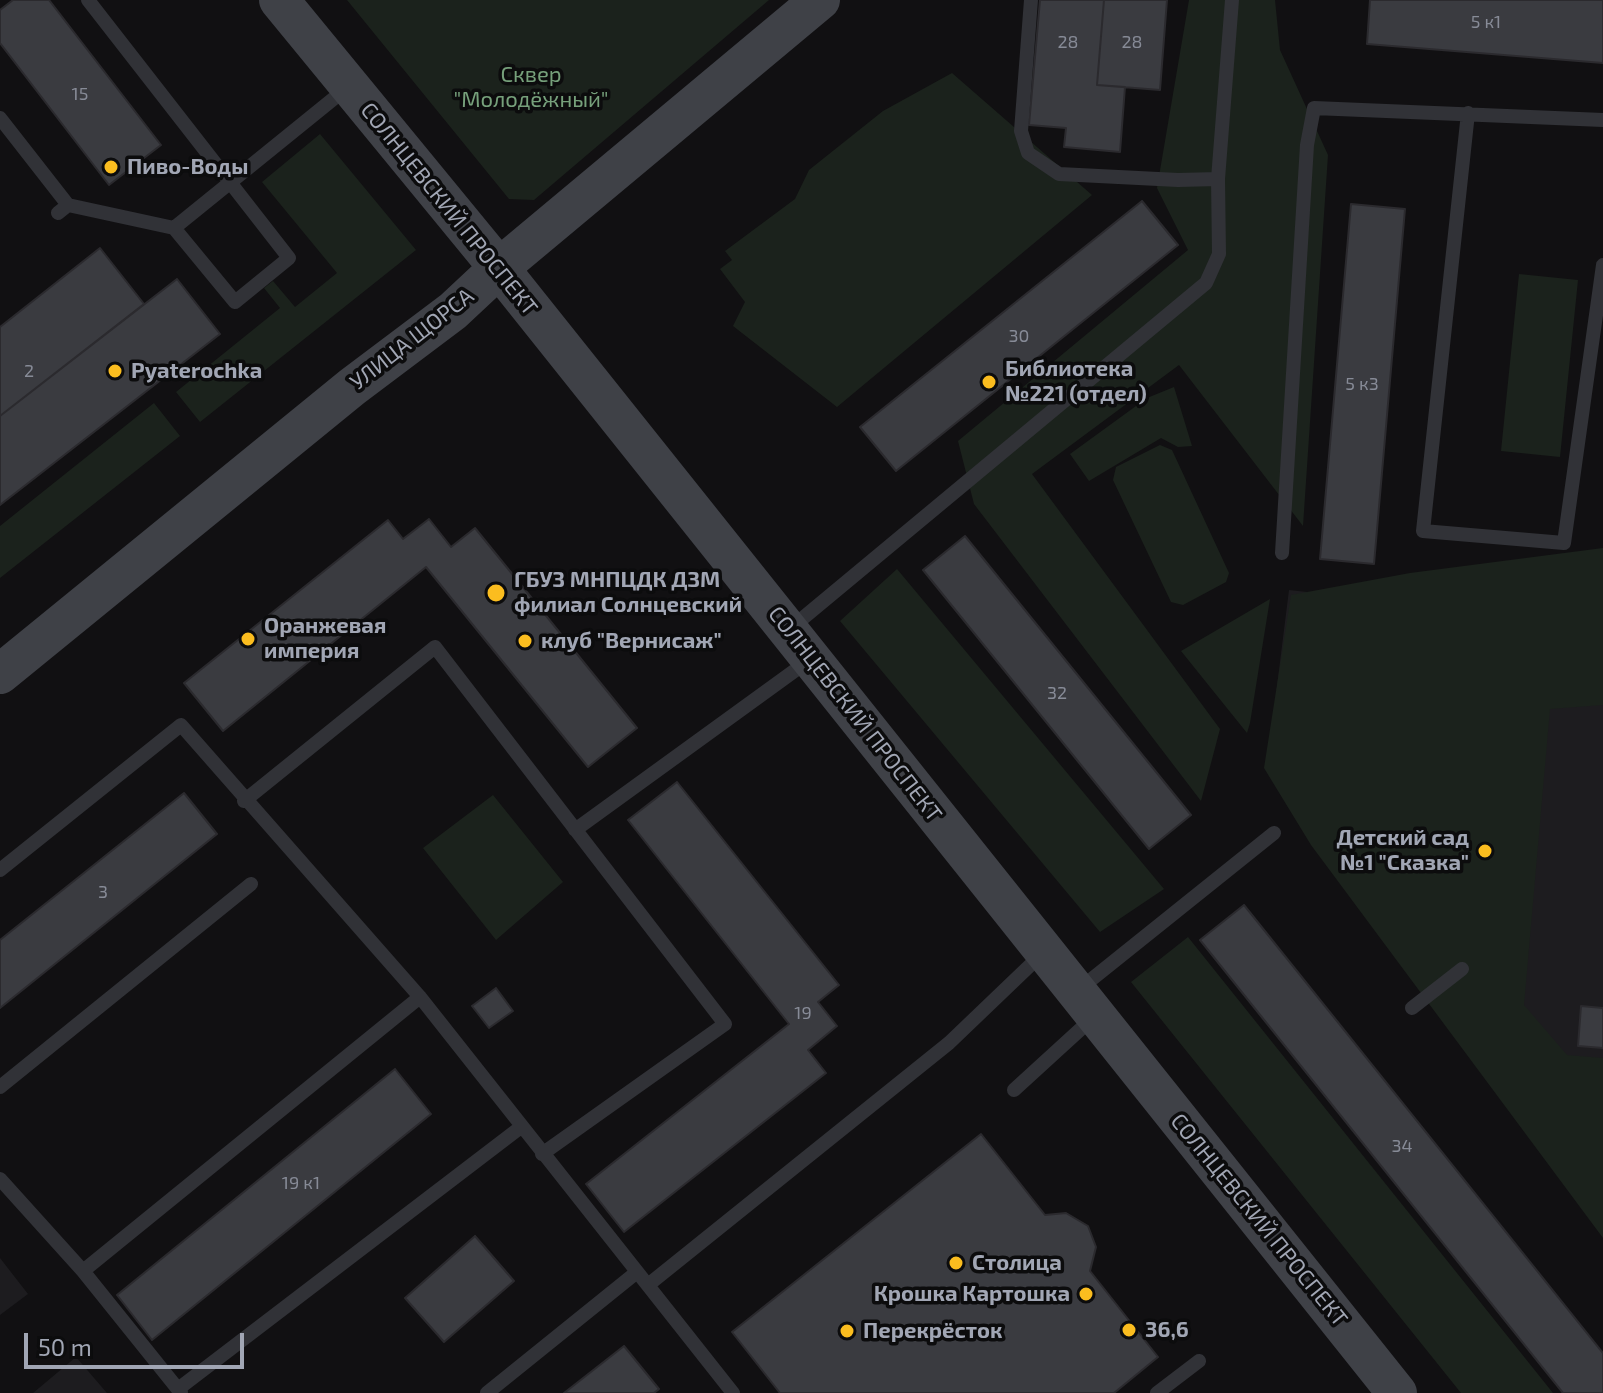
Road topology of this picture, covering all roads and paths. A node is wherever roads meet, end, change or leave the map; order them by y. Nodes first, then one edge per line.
1 (88, 0) edge
2 (279, 0) edge
3 (820, 0) edge
4 (1031, 0) edge
5 (1232, 0) edge
6 (350, 86) junction
7 (1468, 113) junction
8 (0, 118) edge
9 (1603, 120) edge
10 (1218, 179) junction
11 (231, 184) junction
12 (174, 228) junction
13 (1603, 265) edge
14 (499, 268) junction
15 (1282, 553) dead end
16 (799, 646) junction
17 (0, 674) edge
18 (244, 801) junction
19 (575, 830) junction
20 (1274, 833) dead end
21 (0, 870) edge
22 (251, 884) dead end
23 (1045, 952) junction
24 (1462, 969) dead end
25 (420, 997) junction
26 (1086, 1004) junction
27 (1412, 1008) dead end
28 (0, 1087) edge
29 (1014, 1090) dead end
30 (521, 1127) junction
31 (542, 1154) junction
32 (0, 1179) edge
33 (83, 1271) junction
34 (637, 1272) junction
35 (648, 1285) junction
36 (1199, 1361) dead end
37 (180, 1391) edge
38 (487, 1393) edge
39 (733, 1393) edge
40 (1157, 1393) edge
41 (1397, 1393) edge

1 - 11 lane
2 - 6 street, СОЛНЦЕВСКИЙ ПРОСПЕКТ
3 - 14 street, УЛИЦА ЩОРСА
4 - 10 lane
5 - 10 lane
6 - 11 lane
6 - 14 street, СОЛНЦЕВСКИЙ ПРОСПЕКТ
7 - 9 lane
7 - 13 lane
7 - 15 lane
8 - 12 lane
10 - 16 lane
11 - 12 lane
11 - 12 lane
14 - 16 street, СОЛНЦЕВСКИЙ ПРОСПЕКТ
14 - 17 street, УЛИЦА ЩОРСА
16 - 19 lane
16 - 23 street, СОЛНЦЕВСКИЙ ПРОСПЕКТ
18 - 19 lane
18 - 21 lane
18 - 25 lane
19 - 31 lane
20 - 26 lane
22 - 28 lane
23 - 26 street, СОЛНЦЕВСКИЙ ПРОСПЕКТ
23 - 35 lane
24 - 27 lane
25 - 30 lane
25 - 33 lane
26 - 29 lane
26 - 41 street, СОЛНЦЕВСКИЙ ПРОСПЕКТ
30 - 31 lane
30 - 37 lane
31 - 34 lane
32 - 33 lane
33 - 37 lane
34 - 35 lane
34 - 38 lane
35 - 39 lane
36 - 40 lane

